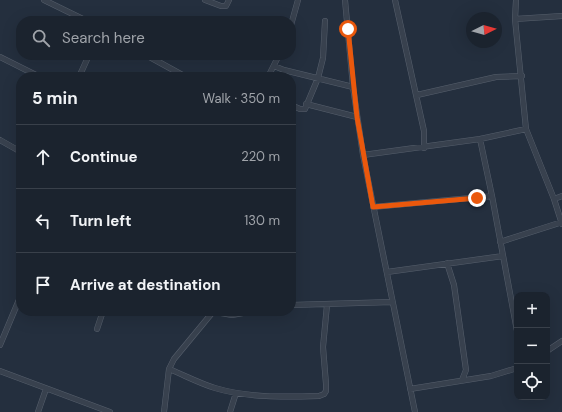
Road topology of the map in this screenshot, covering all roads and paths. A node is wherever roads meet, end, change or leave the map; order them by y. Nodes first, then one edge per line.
1 (44, 0) edge
2 (205, 0) edge
3 (229, 0) edge
4 (298, 0) edge
5 (345, 0) edge
6 (395, 0) edge
7 (516, 0) edge
8 (78, 16) edge
9 (294, 16) edge
10 (562, 16) edge
11 (516, 19) junction
12 (326, 21) dead end
13 (0, 57) edge
14 (87, 60) edge
15 (154, 60) edge
16 (277, 60) edge
17 (274, 66) junction
18 (30, 72) edge
19 (81, 72) edge
20 (174, 72) edge
21 (271, 72) edge
22 (522, 76) junction
23 (318, 78) junction
24 (353, 87) junction
25 (417, 94) junction
26 (306, 104) junction
27 (296, 107) edge
28 (357, 117) junction
29 (526, 128) junction
30 (480, 139) junction
31 (0, 140) edge
32 (424, 148) junction
33 (16, 149) edge
34 (363, 155) junction
35 (492, 196) junction
36 (562, 196) edge
37 (554, 199) junction
38 (373, 207) junction
39 (562, 223) edge
40 (500, 242) junction
41 (503, 256) junction
42 (447, 263) junction
43 (387, 272) junction
44 (392, 302) junction
45 (296, 305) edge
46 (327, 305) junction
47 (16, 307) edge
48 (101, 316) edge
49 (207, 316) edge
50 (516, 328) edge
51 (97, 329) dead end
52 (562, 341) edge
53 (0, 345) edge
54 (550, 349) edge
55 (169, 368) junction
56 (514, 369) edge
57 (466, 370) junction
58 (0, 371) edge
59 (474, 379) junction
60 (462, 380) junction
61 (46, 389) junction
62 (410, 389) junction
63 (236, 393) junction
64 (38, 412) edge
65 (110, 412) edge
66 (164, 412) edge
67 (230, 412) edge
68 (415, 412) edge

1 - 8 street
2 - 3 street
4 - 9 street
5 - 24 street
6 - 25 street
7 - 11 street
10 - 11 street
11 - 22 street
12 - 23 street
13 - 18 street
14 - 19 street
15 - 20 street
16 - 17 street
17 - 21 street
17 - 23 street
22 - 25 street
22 - 29 street
23 - 24 street
23 - 26 street
24 - 28 street
25 - 32 street
26 - 27 street
26 - 28 street
28 - 34 street
29 - 30 street
29 - 37 street
30 - 32 street
30 - 35 street
31 - 33 street
32 - 34 street
34 - 38 street
35 - 38 street
35 - 40 street
36 - 37 street
37 - 39 street
38 - 43 street
39 - 40 street
40 - 41 street
41 - 42 street
41 - 50 street
42 - 43 street
42 - 57 street
43 - 44 street
44 - 46 street
44 - 62 street
45 - 46 street
46 - 63 street
47 - 53 street
48 - 51 street
49 - 55 street
52 - 54 street
55 - 63 street
55 - 66 street
56 - 59 street
57 - 59 street
57 - 60 street
58 - 61 street
59 - 60 street
60 - 62 street
61 - 64 street
61 - 65 street
62 - 68 street
63 - 67 street

